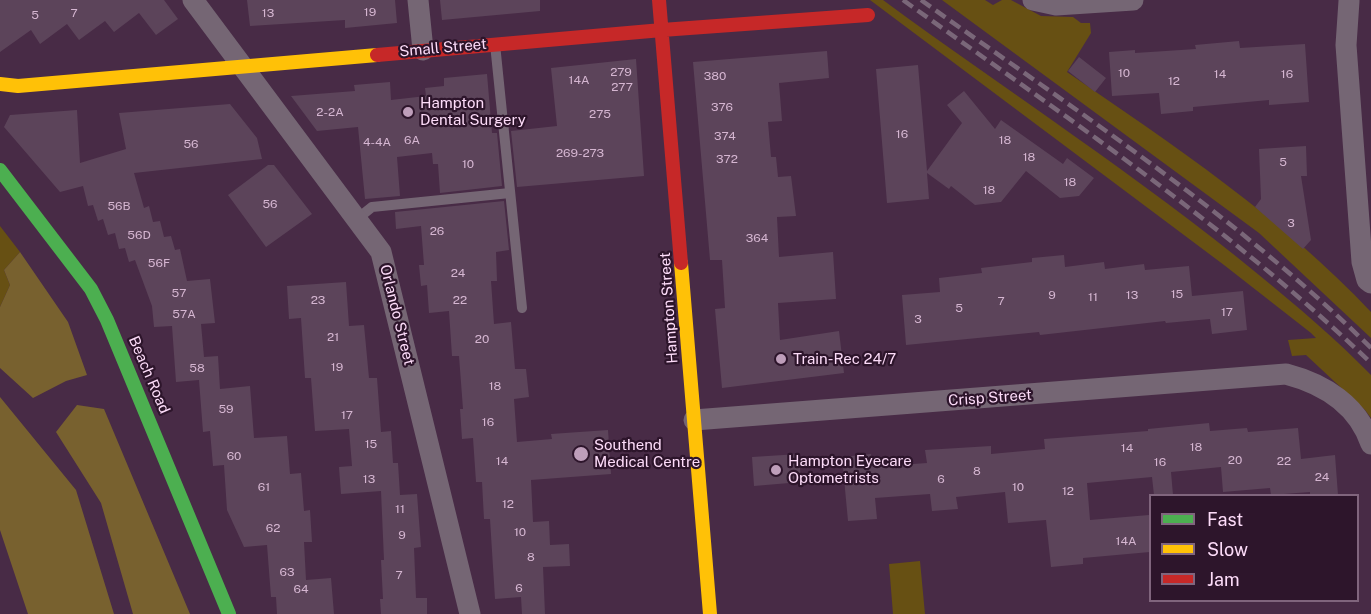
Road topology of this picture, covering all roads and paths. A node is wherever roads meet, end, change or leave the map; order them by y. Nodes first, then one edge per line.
1 (193, 0) edge
2 (418, 0) edge
3 (659, 0) edge
4 (1034, 0) edge
5 (1133, 0) edge
6 (1341, 1) edge
7 (868, 15) dead end
8 (662, 30) junction
9 (495, 44) junction
10 (423, 50) junction
11 (242, 66) junction
12 (6, 88) edge
13 (0, 170) edge
14 (510, 193) junction
15 (357, 219) junction
16 (1371, 283) edge
17 (522, 308) dead end
18 (694, 420) junction
19 (1371, 444) edge
20 (229, 614) edge
21 (470, 614) edge
22 (710, 614) edge

1 - 11 street, Orlando Street
2 - 10 street
3 - 8 main road, Hampton Street
4 - 5 street
6 - 16 street
7 - 8 main road, Small Street
8 - 9 main road, Small Street
8 - 18 main road, Hampton Street
9 - 10 main road, Small Street
9 - 14 lane
10 - 11 main road, Small Street
11 - 12 main road, Small Street
11 - 15 street, Orlando Street
13 - 20 main road, Beach Road
14 - 15 lane
14 - 17 lane
15 - 21 street, Orlando Street
18 - 19 street, Crisp Street
18 - 22 main road, Hampton Street

